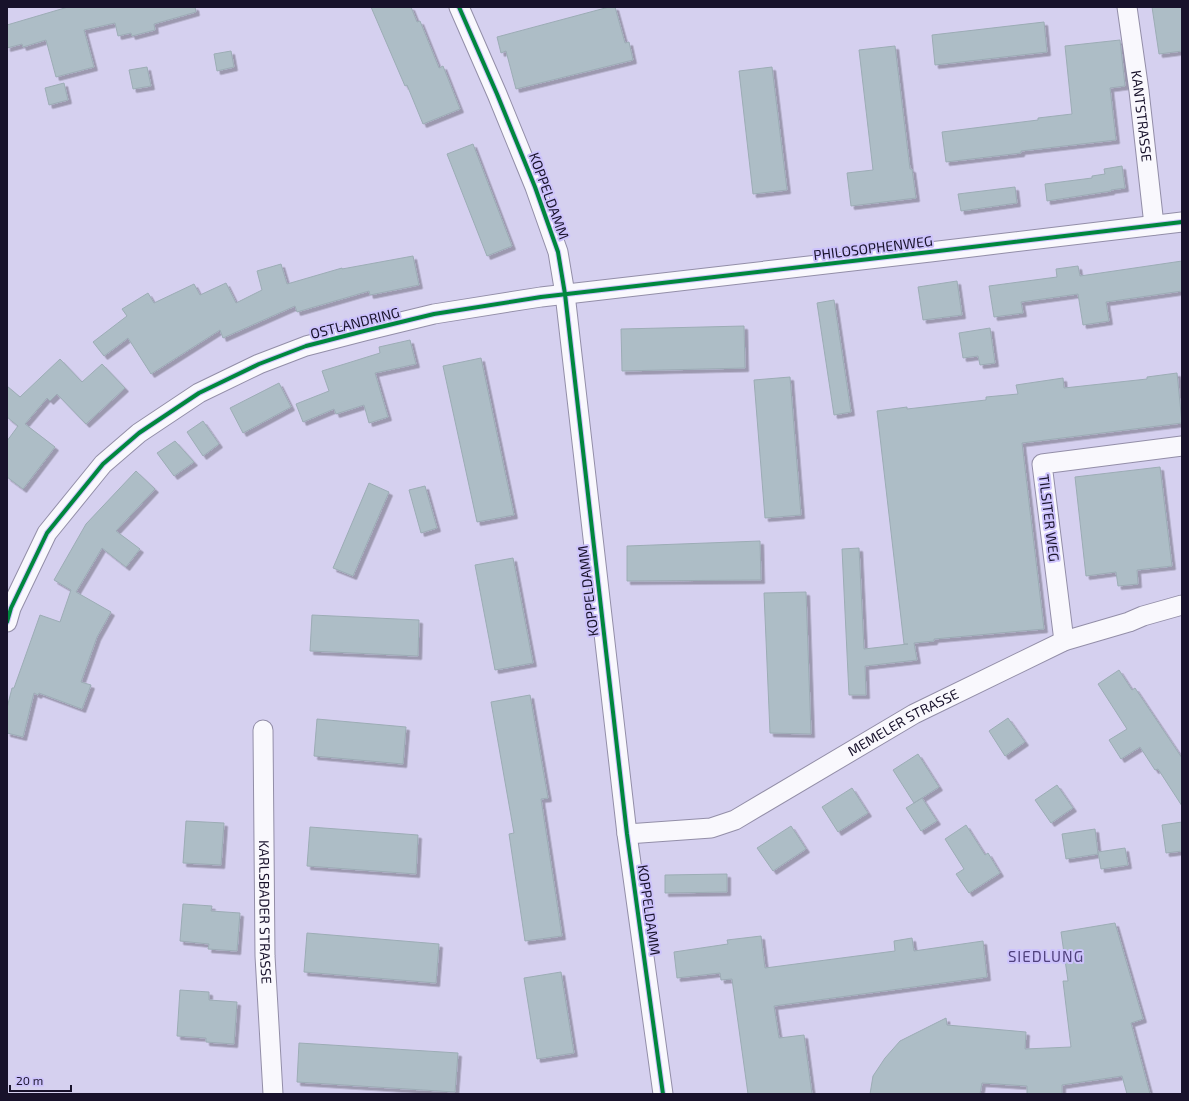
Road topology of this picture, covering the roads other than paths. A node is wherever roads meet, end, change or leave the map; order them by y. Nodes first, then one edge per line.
1 (459, 7) edge
2 (1127, 7) edge
3 (1182, 222) edge
4 (1154, 225) junction
5 (565, 294) junction
6 (1182, 446) edge
7 (1182, 605) edge
8 (7, 622) edge
9 (1064, 641) junction
10 (263, 730) dead end
11 (627, 834) junction
12 (273, 1094) edge
13 (663, 1094) edge

1 - 5 street, KOPPELDAMM
2 - 4 street, KANTSTRASSE
3 - 4 street, PHILOSOPHENWEG
4 - 5 street, PHILOSOPHENWEG
5 - 8 street, OSTLANDRING
5 - 11 street, KOPPELDAMM
6 - 9 street, TILSITER WEG
7 - 9 street, MEMELER STRASSE
9 - 11 street, MEMELER STRASSE
10 - 12 street, KARLSBADER STRASSE
11 - 13 street, KOPPELDAMM

